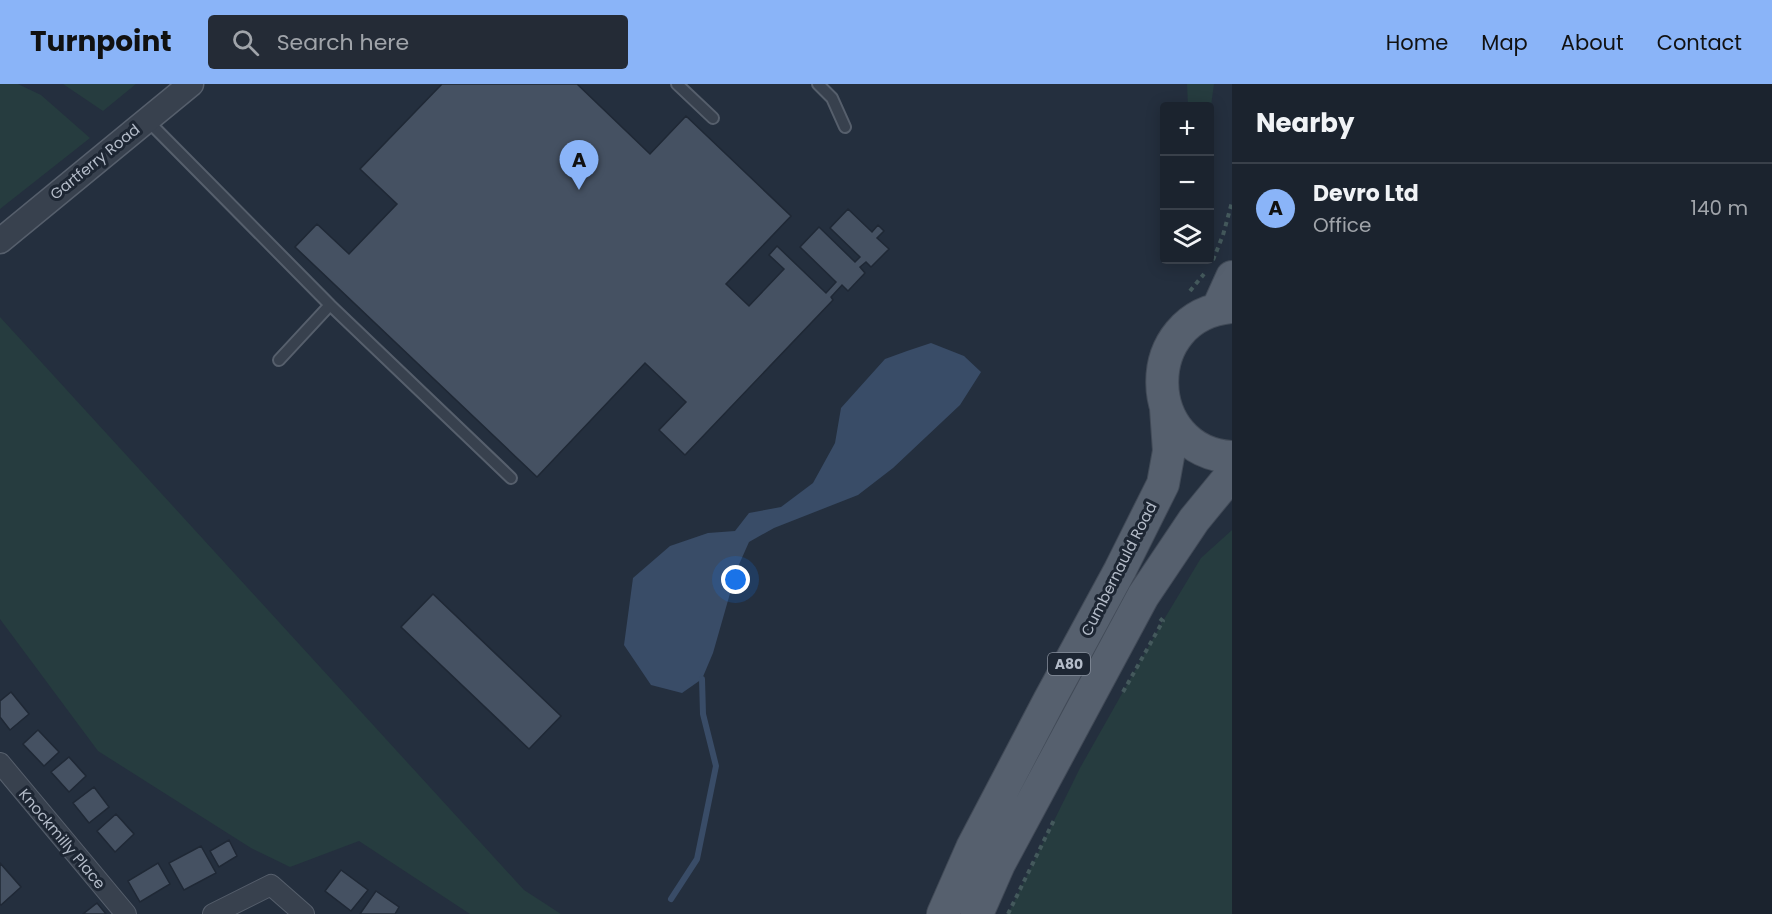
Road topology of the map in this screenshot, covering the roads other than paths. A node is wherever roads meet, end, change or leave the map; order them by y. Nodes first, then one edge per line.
1 (191, 84) edge
2 (677, 84) edge
3 (818, 84) edge
4 (713, 118) dead end
5 (147, 120) junction
6 (845, 127) dead end
7 (0, 241) edge
8 (1232, 277) edge
9 (330, 305) junction
10 (1225, 307) edge
11 (279, 360) dead end
12 (1166, 408) junction
13 (1232, 457) edge
14 (1232, 476) edge
15 (511, 478) dead end
16 (0, 763) edge
17 (126, 914) edge
18 (213, 914) edge
19 (304, 914) edge
20 (943, 914) edge
21 (977, 914) edge

1 - 5 street, Gartferry Road
2 - 4 lane
3 - 6 lane
5 - 7 street, Gartferry Road
5 - 9 lane
8 - 10 main road
9 - 11 lane
9 - 15 lane
10 - 12 main road, Cumbernauld Road
12 - 13 main road
12 - 20 main road, Cumbernauld Road / A80
14 - 21 main road, A80
16 - 17 street, Knockmilly Place
18 - 19 street

